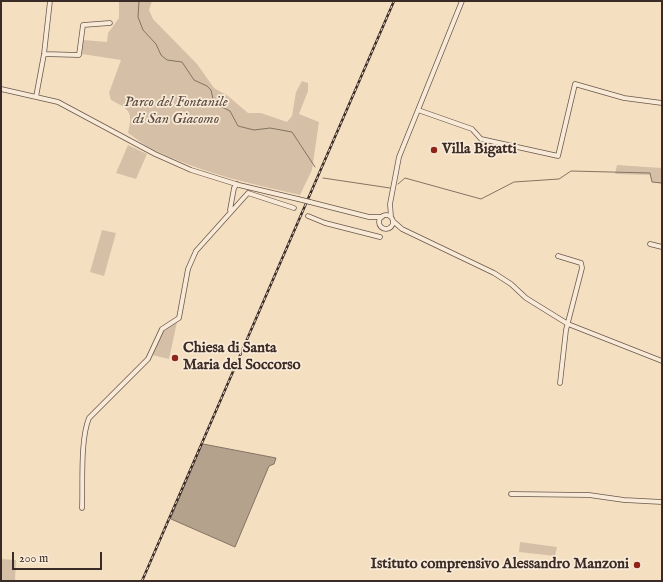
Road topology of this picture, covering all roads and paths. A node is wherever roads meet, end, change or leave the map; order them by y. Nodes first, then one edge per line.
1 (50, 1) edge
2 (462, 1) edge
3 (110, 23) dead end
4 (44, 54) junction
5 (1, 89) edge
6 (36, 97) junction
7 (662, 103) edge
8 (418, 110) junction
9 (237, 184) junction
10 (390, 204) junction
11 (294, 208) dead end
12 (230, 211) junction
13 (308, 216) dead end
14 (382, 216) junction
15 (369, 217) junction
16 (392, 219) junction
17 (380, 226) junction
18 (389, 228) junction
19 (402, 229) junction
20 (380, 237) junction
21 (650, 244) dead end
22 (662, 247) edge
23 (558, 256) dead end
24 (568, 324) junction
25 (662, 361) edge
26 (560, 383) dead end
27 (511, 494) dead end
28 (662, 502) edge
29 (82, 508) dead end

1 - 4 street
2 - 8 street
3 - 4 street
4 - 6 street
5 - 6 street
6 - 9 street
7 - 8 street
8 - 10 street
9 - 12 street
9 - 15 street, bridge
10 - 14 street
10 - 16 street
11 - 12 street
12 - 29 street
13 - 20 street
14 - 15 street
14 - 16 street
14 - 17 street
15 - 17 street
16 - 18 street
16 - 19 street
17 - 18 street
17 - 20 street
18 - 19 street
18 - 20 street
19 - 24 street
21 - 22 street
23 - 24 street
24 - 25 street
24 - 26 street
27 - 28 street

